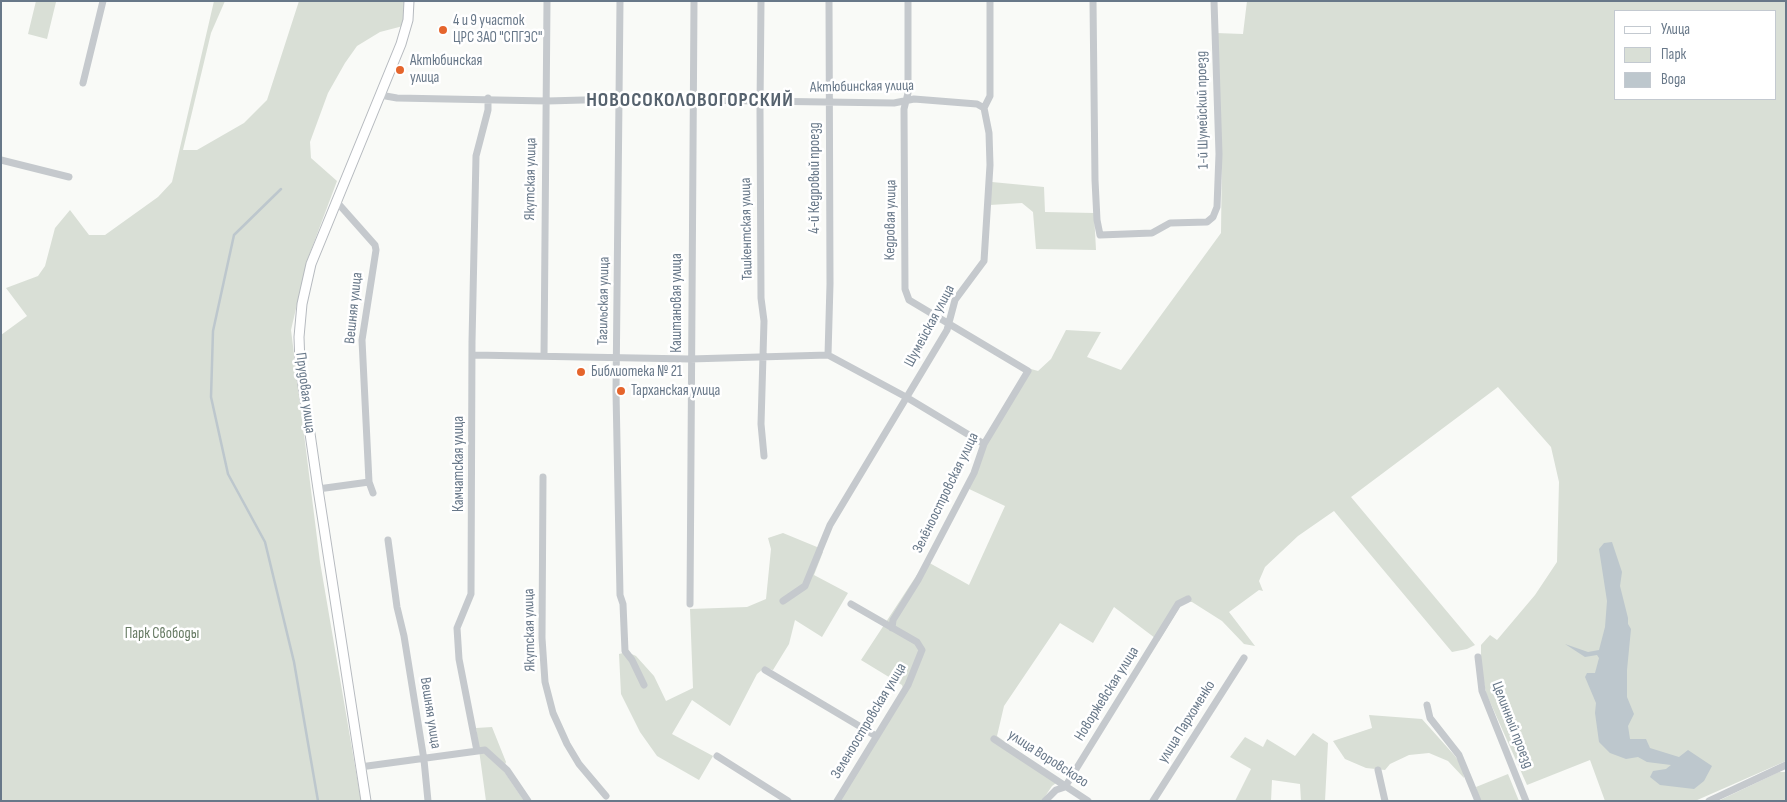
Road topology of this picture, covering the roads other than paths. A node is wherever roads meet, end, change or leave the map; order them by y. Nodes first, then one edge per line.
1 (103, 1) edge
2 (409, 1) edge
3 (547, 1) edge
4 (620, 1) edge
5 (694, 1) edge
6 (761, 1) edge
7 (829, 1) edge
8 (908, 1) edge
9 (990, 1) edge
10 (1094, 1) edge
11 (1214, 1) edge
12 (83, 83) dead end
13 (380, 95) junction
14 (488, 98) junction
15 (620, 98) junction
16 (692, 99) junction
17 (547, 101) junction
18 (760, 101) junction
19 (906, 101) junction
20 (828, 102) junction
21 (984, 108) junction
22 (1, 160) edge
23 (69, 177) dead end
24 (336, 201) junction
25 (948, 324) junction
26 (473, 355) junction
27 (828, 355) junction
28 (544, 356) junction
29 (617, 357) junction
30 (763, 358) junction
31 (690, 359) junction
32 (1028, 371) joint
33 (906, 397) junction
34 (984, 444) junction
35 (764, 456) dead end
36 (543, 477) dead end
37 (369, 482) junction
38 (318, 489) junction
39 (372, 493) dead end
40 (388, 540) dead end
41 (1188, 599) dead end
42 (783, 601) dead end
43 (690, 604) dead end
44 (851, 604) dead end
45 (892, 628) junction
46 (1478, 657) dead end
47 (1244, 658) dead end
48 (765, 670) dead end
49 (644, 685) dead end
50 (1426, 705) dead end
51 (876, 736) junction
52 (994, 739) dead end
53 (477, 751) junction
54 (717, 756) dead end
55 (424, 760) junction
56 (1786, 765) edge
57 (360, 767) junction
58 (1378, 770) dead end
59 (1064, 787) junction
60 (606, 796) dead end
61 (366, 801) edge
62 (428, 801) edge
63 (528, 801) edge
64 (788, 801) edge
65 (837, 801) edge
66 (1045, 801) edge
67 (1088, 801) edge
68 (1153, 801) edge
69 (1385, 801) edge
70 (1478, 801) edge
71 (1526, 801) edge
72 (1709, 801) edge

1 - 12 street
2 - 13 main road, Прудовая улица
3 - 17 street, Якутская улица
4 - 15 street, Тагильская улица
5 - 16 street, Каштановая улица
6 - 18 street, Ташкентская улица
7 - 20 street, 4-й Кедровый проезд
8 - 19 street, Кедровая улица
9 - 21 street, Шумейская улица
10 - 11 street, 1-й Шумейский проезд
13 - 14 street, Актюбинская улица
13 - 24 main road, Прудовая улица
14 - 17 street, Актюбинская улица
14 - 26 street, Камчатская улица
15 - 16 street, Актюбинская улица
15 - 17 street, Актюбинская улица
15 - 29 street, Тагильская улица
16 - 18 street, Актюбинская улица
16 - 31 street, Каштановая улица
17 - 28 street, Якутская улица
18 - 20 street, Актюбинская улица
18 - 30 street, Ташкентская улица
19 - 20 street, Актюбинская улица
19 - 21 street, Актюбинская улица
19 - 25 street, Кедровая улица
20 - 27 street, 4-й Кедровый проезд
21 - 25 street, Шумейская улица
22 - 23 street
24 - 37 street, Вешняя улица
24 - 38 main road, Прудовая улица
25 - 32 street, Кедровая улица
25 - 33 street, Шумейская улица
26 - 28 street
26 - 53 street, Камчатская улица
27 - 30 street
27 - 33 street
28 - 29 street
29 - 31 street
29 - 49 street, Тагильская улица
30 - 31 street
30 - 35 street, Ташкентская улица
31 - 43 street, Каштановая улица
32 - 34 street, Зелёноостровская улица
33 - 34 street
33 - 42 street, Шумейская улица
34 - 45 street, Зелёноостровская улица
36 - 60 street, Якутская улица
37 - 38 street
37 - 39 street, Вешняя улица
38 - 57 main road, Прудовая улица
40 - 55 street, Вешняя улица
41 - 59 street, Новоржевская улица
44 - 45 street, Зеленоостровская улица
45 - 51 street, Зеленоостровская улица
46 - 71 street, Целинный проезд
47 - 68 street, улица Пархоменко
48 - 51 street
50 - 70 street
51 - 65 street, Зеленоостровская улица
52 - 59 street, улица Воровского
53 - 55 street
53 - 63 street
54 - 64 street
55 - 57 street
55 - 62 street, Вешняя улица
56 - 72 street
57 - 61 main road, Прудовая улица
58 - 69 street
59 - 66 street, Новоржевская улица
59 - 67 street, улица Воровского

